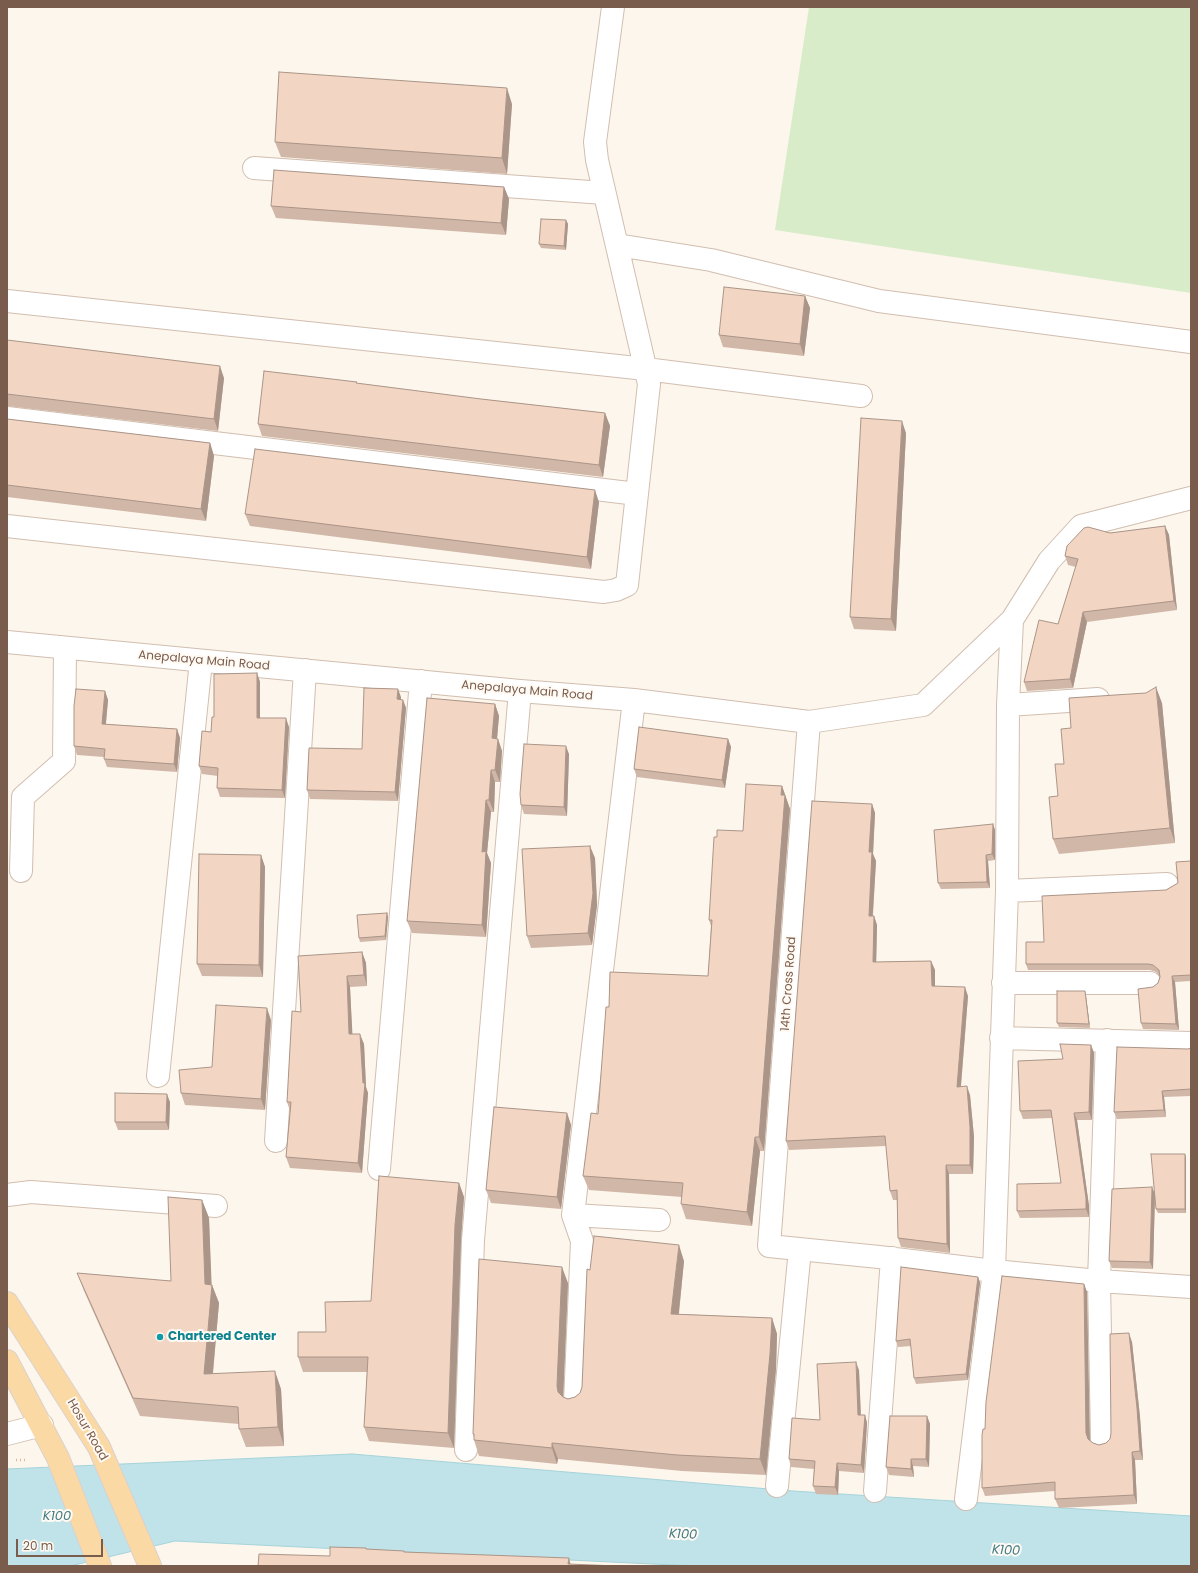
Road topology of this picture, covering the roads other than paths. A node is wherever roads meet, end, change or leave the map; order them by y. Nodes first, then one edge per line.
1 (613, 7) edge
2 (254, 168) dead end
3 (604, 193) junction
4 (617, 245) junction
5 (7, 301) edge
6 (1191, 342) edge
7 (646, 370) junction
8 (861, 396) dead end
9 (7, 418) edge
10 (637, 494) junction
11 (1191, 503) edge
12 (7, 526) edge
13 (1012, 620) junction
14 (7, 642) edge
15 (65, 648) junction
16 (200, 661) junction
17 (305, 670) junction
18 (421, 681) junction
19 (520, 691) junction
20 (1119, 698) edge
21 (634, 700) junction
22 (1008, 705) junction
23 (809, 722) junction
24 (21, 871) dead end
25 (1167, 884) dead end
26 (1007, 891) junction
27 (1003, 983) junction
28 (1150, 983) dead end
29 (1001, 1038) junction
30 (1107, 1040) junction
31 (1191, 1043) edge
32 (158, 1076) dead end
33 (276, 1141) dead end
34 (379, 1169) dead end
35 (7, 1195) edge
36 (216, 1206) dead end
37 (573, 1215) junction
38 (658, 1220) dead end
39 (800, 1249) junction
40 (892, 1258) junction
41 (994, 1271) junction
42 (1100, 1282) junction
43 (1191, 1287) edge
44 (7, 1303) edge
45 (7, 1361) edge
46 (575, 1402) edge
47 (42, 1425) junction
48 (7, 1434) edge
49 (1102, 1441) dead end
50 (466, 1450) dead end
51 (778, 1486) dead end
52 (875, 1492) dead end
53 (966, 1499) dead end
54 (100, 1566) edge
55 (150, 1566) edge

1 - 3 street
2 - 3 street
3 - 4 street
4 - 6 street
4 - 7 street
5 - 7 street
7 - 8 street
7 - 10 street
9 - 10 street
10 - 12 street
11 - 13 street, Anepalaya Main Road
13 - 22 street, Anepalaya Main Road
13 - 23 street, Anepalaya Main Road
14 - 15 street, Anepalaya Main Road
15 - 16 street, Anepalaya Main Road
15 - 24 street
16 - 17 street, Anepalaya Main Road
16 - 32 street
17 - 18 street, Anepalaya Main Road
17 - 33 street
18 - 19 street, Anepalaya Main Road
18 - 34 street
19 - 21 street, Anepalaya Main Road
19 - 50 street
20 - 22 street
21 - 23 street, Anepalaya Main Road
21 - 37 street
22 - 26 street, Anepalaya Main Road
23 - 39 street, 14th Cross Road
25 - 26 street
26 - 27 street, Anepalaya Main Road
27 - 28 street
27 - 29 street, Anepalaya Main Road
29 - 30 street
29 - 41 street, Anepalaya Main Road
30 - 31 street
30 - 42 street
35 - 36 street
37 - 38 street
37 - 46 street
39 - 40 street
39 - 51 street
40 - 41 street
40 - 52 street
41 - 42 street
41 - 53 street, Anepalaya Main Road
42 - 43 street
42 - 49 street
44 - 55 main road, Hosur Road
45 - 47 main road
47 - 48 street
47 - 54 main road

